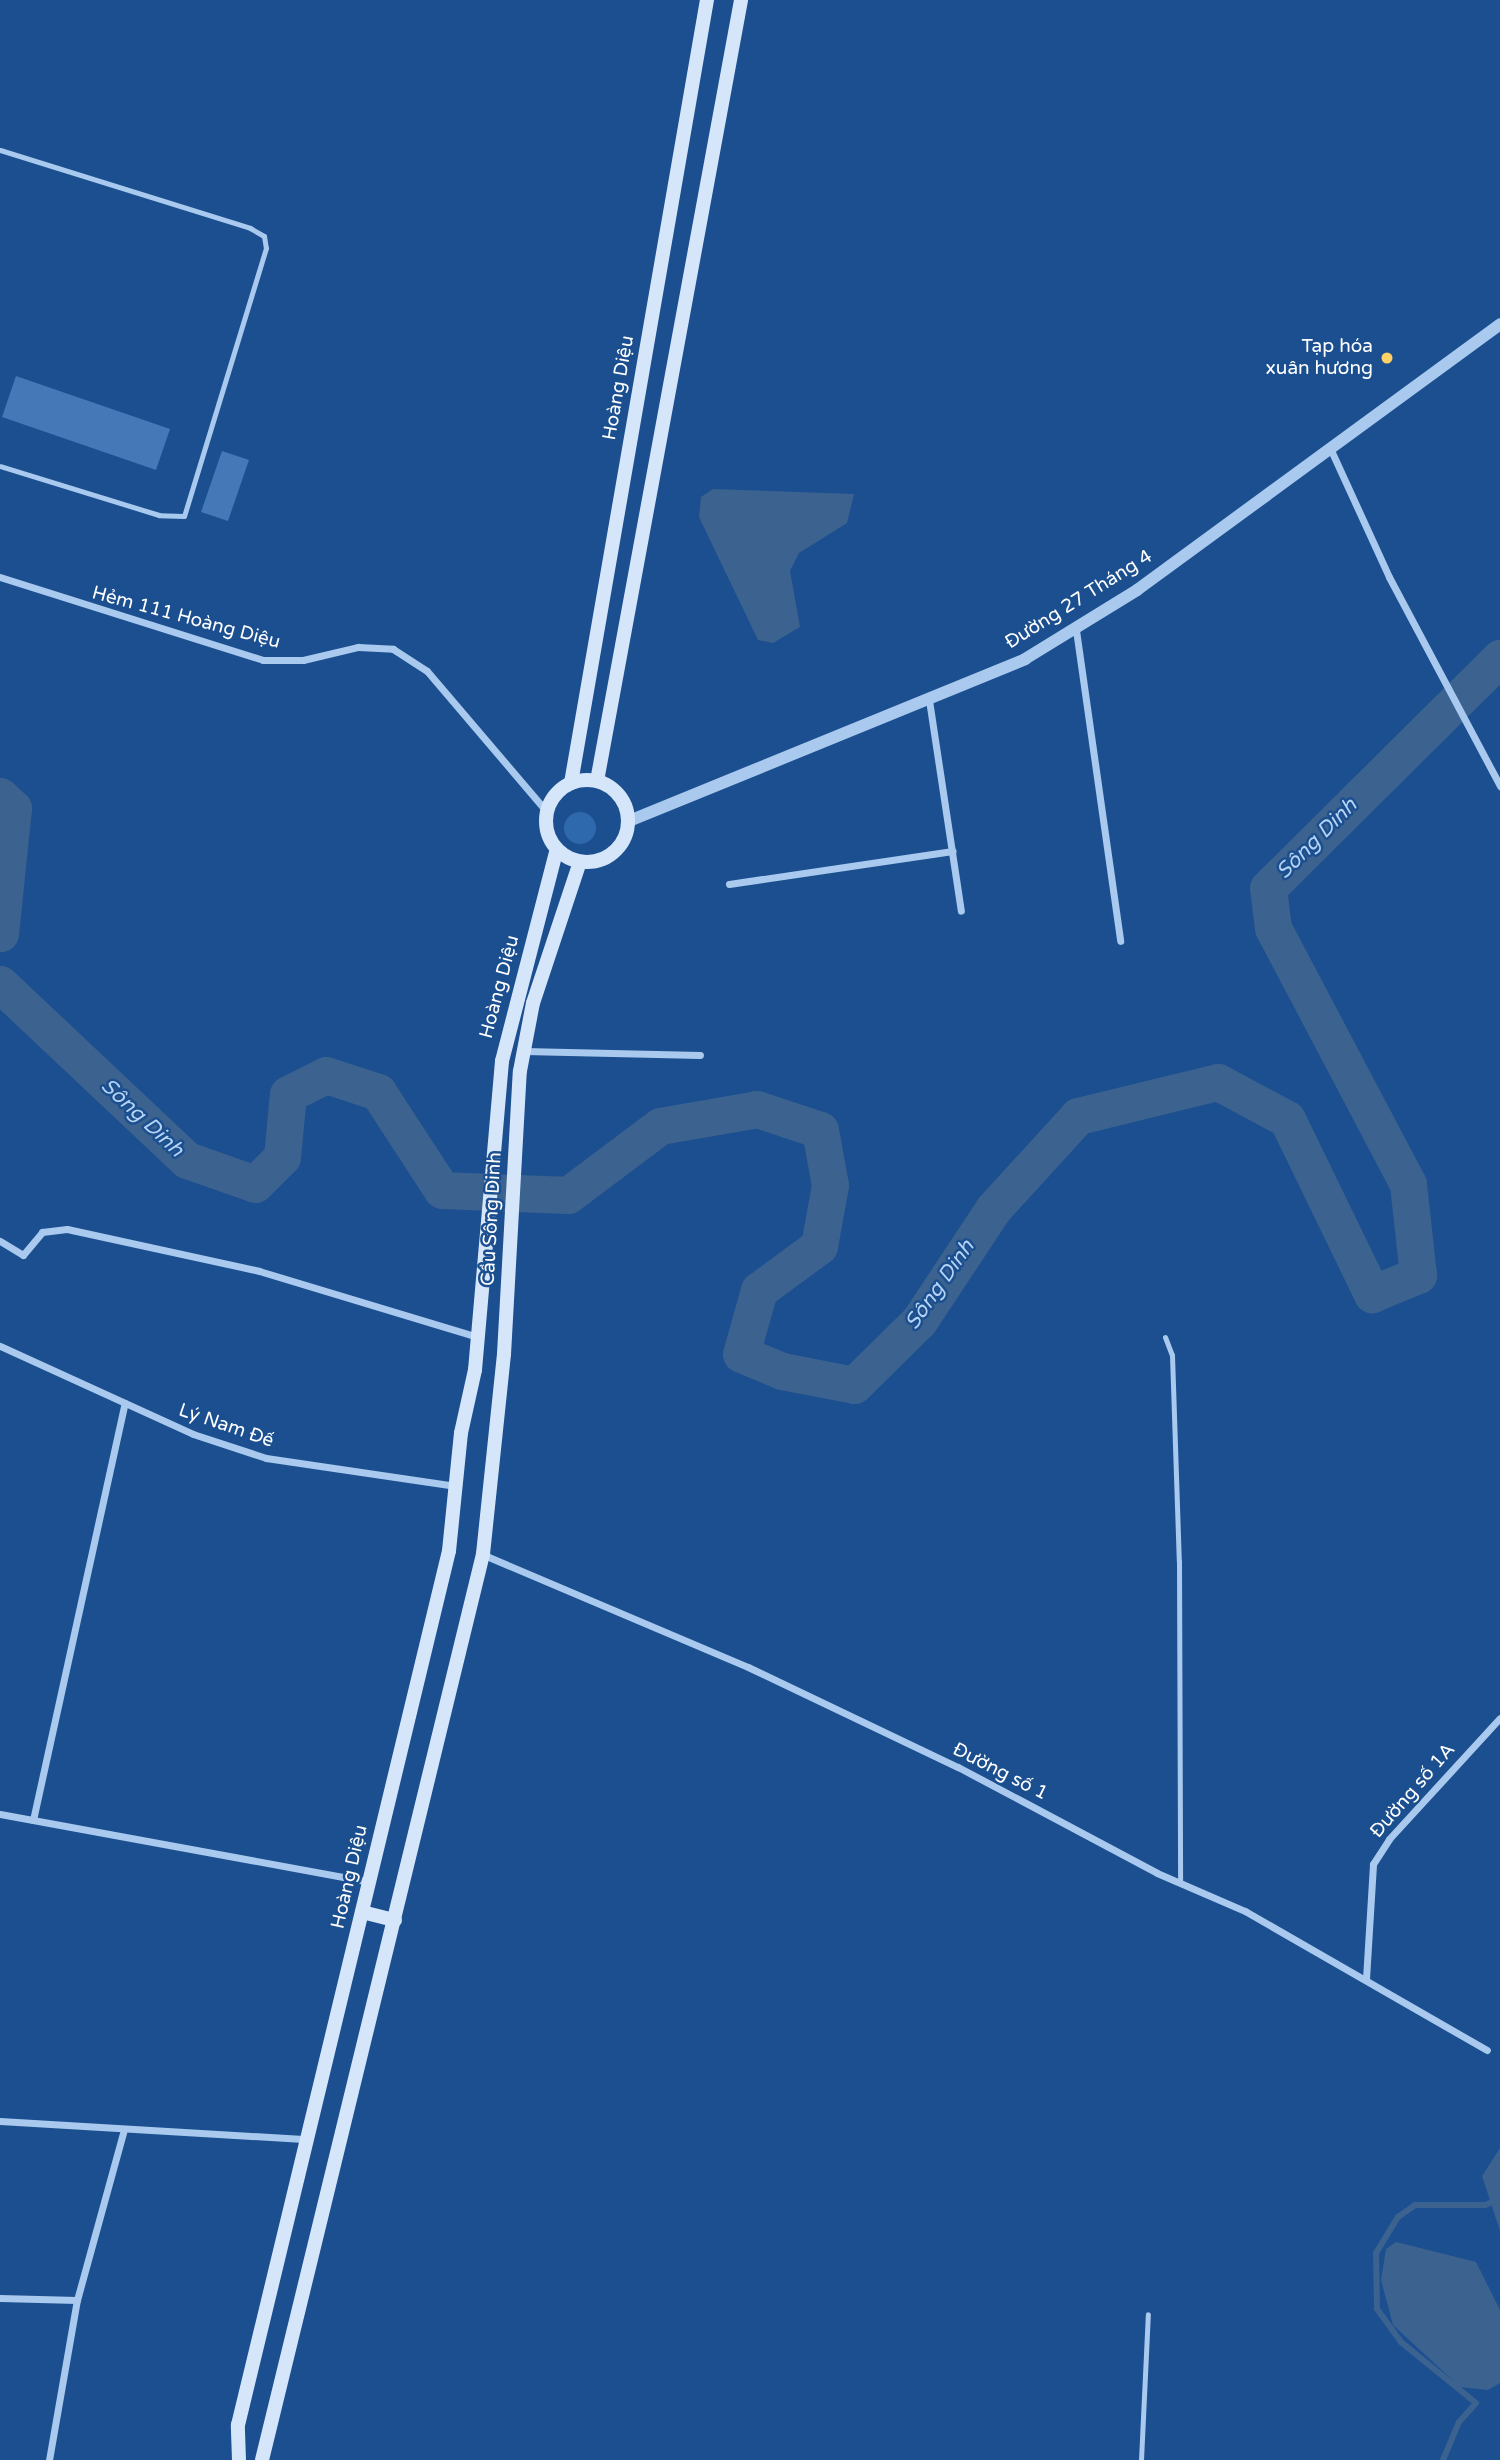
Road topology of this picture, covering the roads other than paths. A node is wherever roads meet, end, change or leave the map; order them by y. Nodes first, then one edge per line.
1 (707, 0) edge
2 (741, 0) edge
3 (0, 150) edge
4 (1500, 324) edge
5 (1330, 448) junction
6 (0, 466) edge
7 (0, 577) edge
8 (1076, 630) junction
9 (929, 700) junction
10 (597, 781) junction
11 (571, 783) junction
12 (1500, 786) edge
13 (547, 812) junction
14 (629, 821) junction
15 (557, 849) junction
16 (953, 851) junction
17 (580, 862) junction
18 (729, 884) dead end
19 (961, 911) dead end
20 (1120, 941) dead end
21 (524, 1051) junction
22 (700, 1055) dead end
23 (493, 1136) joint
24 (515, 1138) joint
25 (0, 1241) edge
26 (480, 1299) joint
27 (478, 1337) junction
28 (1165, 1337) dead end
29 (0, 1346) edge
30 (125, 1403) junction
31 (456, 1486) junction
32 (483, 1554) junction
33 (1500, 1718) edge
34 (0, 1814) edge
35 (33, 1820) junction
36 (369, 1882) junction
37 (1180, 1883) junction
38 (362, 1912) junction
39 (395, 1920) junction
40 (1366, 1979) junction
41 (1487, 2050) dead end
42 (0, 2121) edge
43 (124, 2129) junction
44 (307, 2139) junction
45 (0, 2298) edge
46 (77, 2301) junction
47 (1148, 2314) dead end
48 (49, 2460) edge
49 (239, 2460) edge
50 (262, 2460) edge
51 (1141, 2460) edge

1 - 11 main road, Hoàng Diệu
2 - 10 main road
3 - 6 lane
4 - 5 street, Đường 27 Tháng 4
5 - 8 street, Đường 27 Tháng 4
5 - 12 street
7 - 13 street, Hẻm 111 Hoàng Diệu
8 - 9 street, Đường 27 Tháng 4
8 - 20 street
9 - 14 street, Đường 27 Tháng 4
9 - 16 street
10 - 11 main road
10 - 14 main road
11 - 13 main road
13 - 15 main road
14 - 17 main road
15 - 17 main road
15 - 23 main road, Hoàng Diệu
16 - 18 street
16 - 19 street
17 - 21 main road, Hoàng Diệu
21 - 22 street
21 - 24 main road, Hoàng Diệu
23 - 26 main road, Cầu Sông Dinh
24 - 32 main road, Cầu Sông Dinh
25 - 27 street
26 - 27 main road, Hoàng Diệu
27 - 31 main road, Hoàng Diệu
28 - 37 lane
29 - 30 street, Lý Nam Đế
30 - 31 street, Lý Nam Đế
30 - 35 street
31 - 36 main road, Hoàng Diệu
32 - 37 street, Đường số 1
32 - 39 main road
33 - 40 street, Đường số 1A
34 - 35 street
35 - 36 street
36 - 38 main road, Hoàng Diệu
37 - 40 street, Đường số 1
38 - 39 main road
38 - 44 main road, Hoàng Diệu
39 - 50 main road
40 - 41 street, Đường số 1
42 - 43 street
43 - 44 street
43 - 46 street
44 - 49 main road, Hoàng Diệu
45 - 46 street
46 - 48 street
47 - 51 lane

